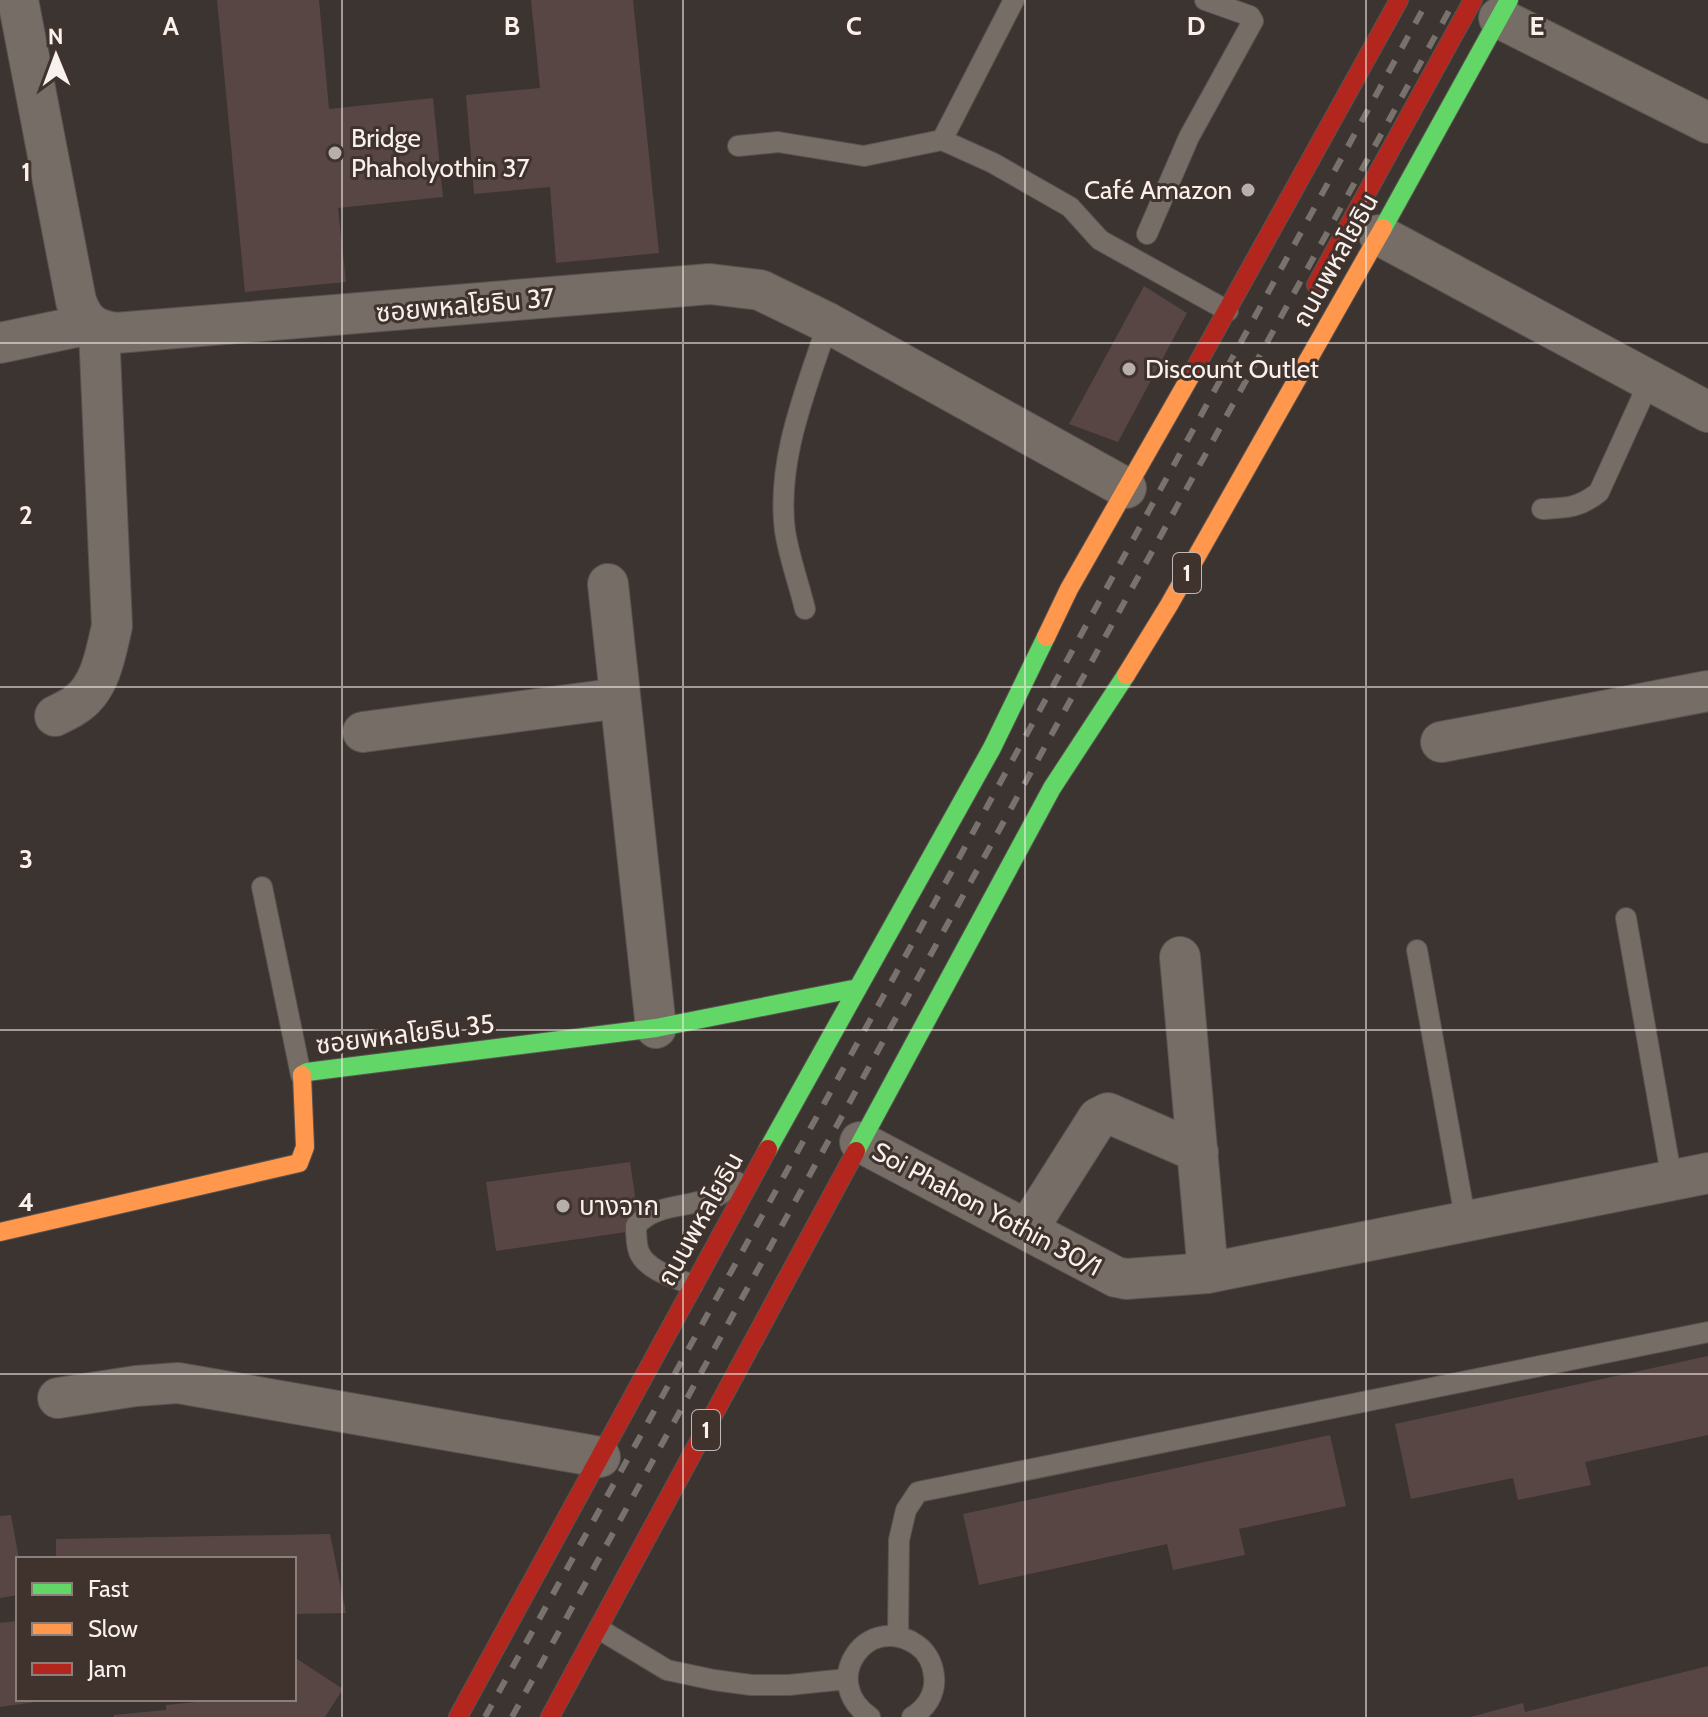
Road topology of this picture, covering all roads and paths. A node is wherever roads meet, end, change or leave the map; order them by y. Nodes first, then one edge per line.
1 (18, 0) edge
2 (1014, 0) edge
3 (1205, 0) edge
4 (1399, 0) edge
5 (1494, 6) edge
6 (1708, 123) edge
7 (942, 140) junction
8 (738, 146) dead end
9 (1147, 234) dead end
10 (1379, 235) junction
11 (1306, 302) dead end
12 (1228, 311) junction
13 (828, 323) junction
14 (95, 327) junction
15 (0, 343) edge
16 (1650, 380) junction
17 (1708, 412) edge
18 (1126, 488) junction
19 (1542, 509) dead end
20 (608, 584) dead end
21 (805, 609) dead end
22 (1101, 682) dead end
23 (1708, 691) edge
24 (1039, 692) dead end
25 (620, 698) junction
26 (55, 716) dead end
27 (363, 732) dead end
28 (1441, 742) dead end
29 (992, 748) junction
30 (1052, 788) junction
31 (262, 887) dead end
32 (1626, 918) dead end
33 (1417, 950) dead end
34 (1180, 957) dead end
35 (858, 988) junction
36 (656, 1028) junction
37 (301, 1075) junction
38 (785, 1117) junction
39 (860, 1142) junction
40 (1198, 1152) junction
41 (1690, 1176) edge
42 (1466, 1223) junction
43 (1027, 1230) junction
44 (0, 1232) edge
45 (1208, 1273) junction
46 (693, 1285) junction
47 (1708, 1332) edge
48 (58, 1398) dead end
49 (600, 1457) junction
50 (599, 1629) junction
51 (898, 1637) junction
52 (847, 1679) junction
53 (458, 1717) edge
54 (550, 1717) edge
55 (870, 1717) edge
56 (912, 1717) edge

1 - 14 street
2 - 7 lane
3 - 9 lane
4 - 12 main road, ถนนพหลโยธิน
5 - 6 street
5 - 10 main road, ถนนพหลโยธิน / 1
5 - 11 main road, ถนนพหลโยธิน
7 - 8 lane
7 - 12 lane
10 - 16 street
10 - 30 main road, ถนนพหลโยธิน / 1
12 - 18 main road, ถนนพหลโยธิน
13 - 14 street, ซอยพหลโยธิน 37
13 - 18 street, ซอยพหลโยธิน 37
13 - 21 lane
14 - 15 street, ซอยพหลโยธิน 37
14 - 26 street
16 - 17 street
16 - 19 lane
18 - 29 main road, ถนนพหลโยธิน
20 - 25 street
22 - 30 main road, ถนนพหลโยธิน
23 - 28 street
24 - 29 main road, ถนนพหลโยธิน
25 - 27 street
25 - 36 street
29 - 35 main road, ถนนพหลโยธิน
30 - 39 main road, ถนนพหลโยธิน / 1
31 - 37 lane
32 - 41 lane
33 - 42 lane
34 - 40 street
35 - 36 main road, ซอยพหลโยธิน 35
35 - 38 main road, ถนนพหลโยธิน
36 - 37 main road, ซอยพหลโยธิน 35
37 - 44 main road, ซอยพหลโยธิน 35
38 - 46 main road, ถนนพหลโยธิน
38 - 46 lane
39 - 43 street, Soi Phahon Yothin 30/1
39 - 50 main road, ถนนพหลโยธิน / 1
40 - 43 street
40 - 45 street
41 - 42 street, Soi Phahon Yothin 30/1
42 - 45 street, Soi Phahon Yothin 30/1
43 - 45 street, Soi Phahon Yothin 30/1
46 - 49 main road, ถนนพหลโยธิน
47 - 51 lane
48 - 49 street
49 - 53 main road, ถนนพหลโยธิน
50 - 52 lane
50 - 54 main road, ถนนพหลโยธิน / 1
51 - 52 lane
51 - 56 lane
52 - 55 lane

